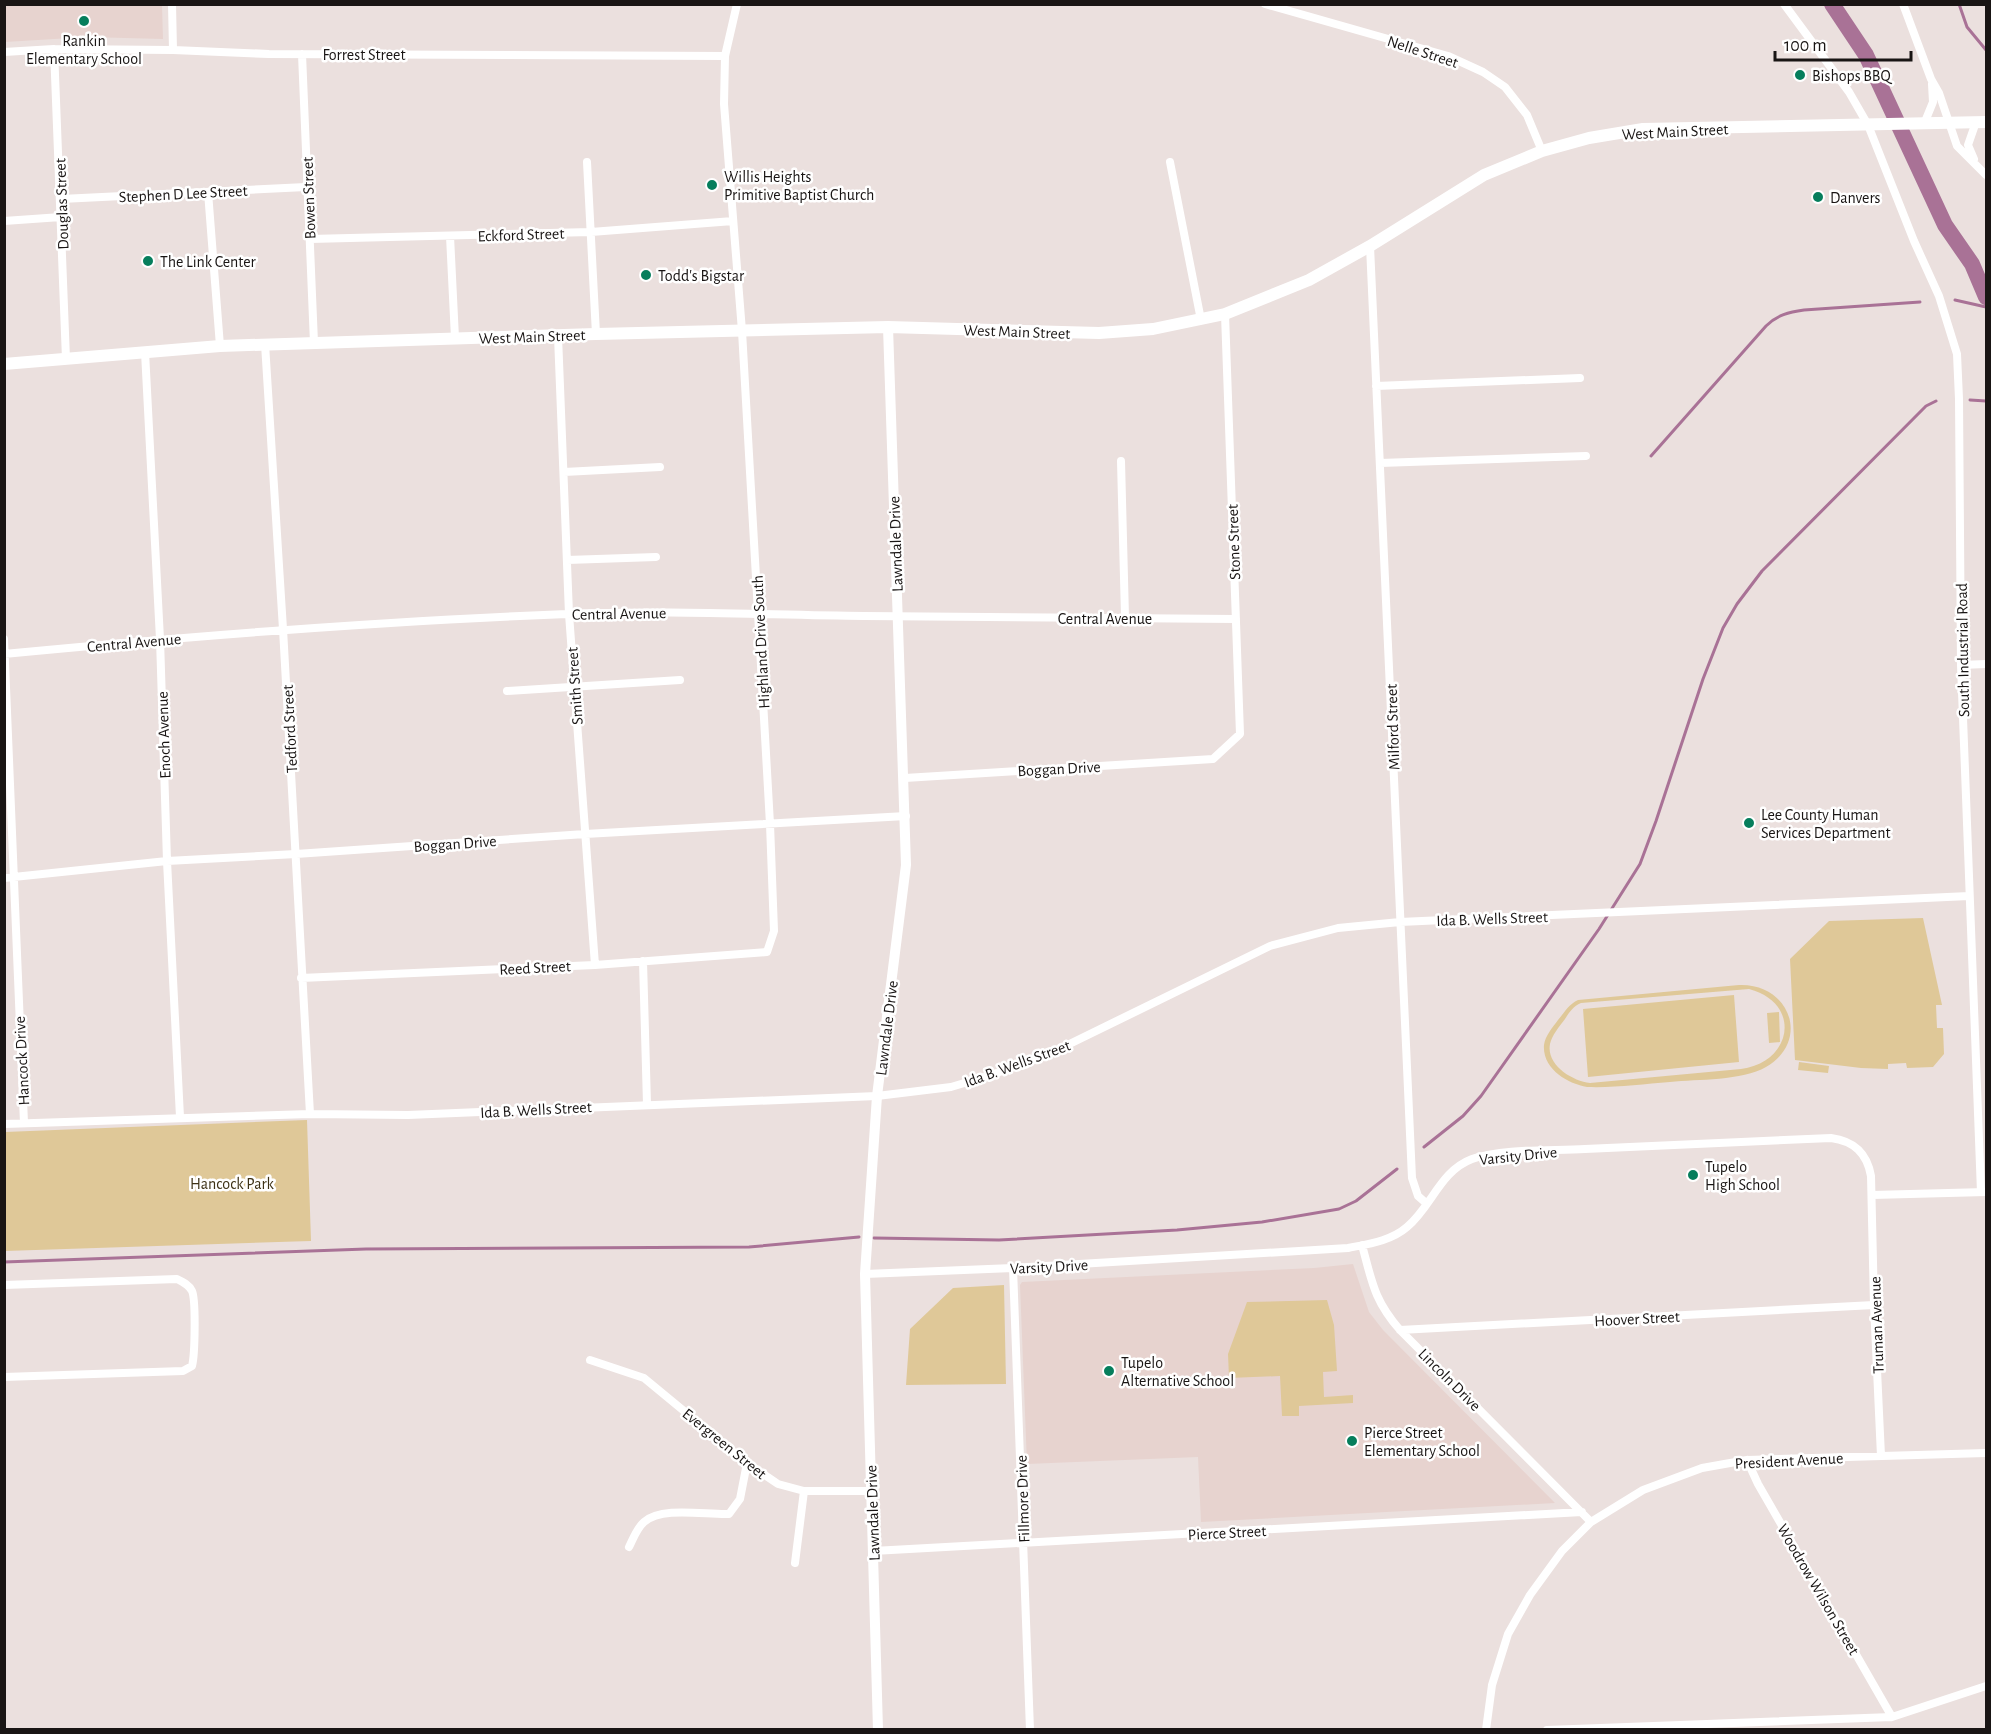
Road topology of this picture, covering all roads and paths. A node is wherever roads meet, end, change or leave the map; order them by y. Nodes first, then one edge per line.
1 (172, 4) edge
2 (737, 4) edge
3 (1265, 4) edge
4 (1784, 4) edge
5 (1903, 4) edge
6 (54, 49) junction
7 (173, 50) junction
8 (4, 52) edge
9 (302, 54) junction
10 (725, 56) junction
11 (1931, 79) junction
12 (1981, 122) edge
13 (1949, 123) junction
14 (1924, 124) junction
15 (1868, 125) junction
16 (1542, 151) junction
17 (587, 162) dead end
18 (1170, 162) dead end
19 (1978, 165) junction
20 (1986, 175) edge
21 (306, 187) junction
22 (208, 192) junction
23 (61, 199) junction
24 (62, 217) junction
25 (4, 221) edge
26 (733, 221) junction
27 (591, 232) junction
28 (450, 236) junction
29 (309, 239) junction
30 (1370, 246) junction
31 (1225, 314) junction
32 (1201, 320) junction
33 (888, 327) junction
34 (742, 331) junction
35 (596, 334) junction
36 (558, 336) junction
37 (455, 339) junction
38 (314, 343) junction
39 (265, 344) junction
40 (220, 346) junction
41 (145, 352) junction
42 (66, 359) junction
43 (4, 364) edge
44 (1580, 378) dead end
45 (1376, 386) junction
46 (1586, 456) dead end
47 (1121, 461) dead end
48 (1380, 463) junction
49 (660, 467) dead end
50 (564, 472) junction
51 (656, 557) dead end
52 (567, 560) junction
53 (569, 614) junction
54 (758, 615) junction
55 (898, 617) junction
56 (1125, 617) junction
57 (1236, 619) junction
58 (283, 629) junction
59 (4, 639) edge
60 (160, 639) junction
61 (5, 654) edge
62 (1986, 664) edge
63 (1961, 665) junction
64 (680, 680) dead end
65 (575, 687) junction
66 (507, 691) dead end
67 (1213, 759) joint
68 (905, 778) junction
69 (906, 816) junction
70 (770, 824) junction
71 (585, 834) junction
72 (296, 854) junction
73 (167, 861) junction
74 (9, 877) edge
75 (1969, 896) junction
76 (1400, 922) junction
77 (767, 952) joint
78 (643, 961) junction
79 (595, 964) junction
80 (301, 978) junction
81 (877, 1096) junction
82 (647, 1104) junction
83 (310, 1114) junction
84 (180, 1117) junction
85 (24, 1123) junction
86 (4, 1124) edge
87 (1984, 1192) edge
88 (1872, 1195) junction
89 (1426, 1203) junction
90 (1362, 1245) junction
91 (1013, 1268) junction
92 (865, 1274) junction
93 (4, 1285) edge
94 (1874, 1305) junction
95 (1400, 1330) junction
96 (590, 1360) dead end
97 (4, 1377) edge
98 (1986, 1453) edge
99 (1881, 1456) junction
100 (1747, 1460) junction
101 (747, 1463) junction
102 (804, 1491) junction
103 (870, 1491) junction
104 (1582, 1512) junction
105 (1591, 1522) junction
106 (1023, 1544) junction
107 (629, 1546) dead end
108 (873, 1551) junction
109 (795, 1563) dead end
110 (1986, 1686) edge
111 (1893, 1717) junction
112 (878, 1730) edge
113 (1030, 1730) edge
114 (1486, 1730) edge
115 (1547, 1730) edge

1 - 7 street
2 - 10 street, Highland Drive South
3 - 16 street, Nelle Street
4 - 15 street, South Industrial Road
5 - 11 street
6 - 7 street, Forrest Street
6 - 8 street, Forrest Street
6 - 23 street, Douglas Street
7 - 9 street, Forrest Street
9 - 10 street, Forrest Street
9 - 21 street, Bowen Street
10 - 26 street, Highland Drive South
11 - 13 street
11 - 14 street
12 - 13 main road, West Main Street
12 - 19 street
13 - 14 main road, West Main Street
13 - 19 street
14 - 15 main road, West Main Street
15 - 16 main road, West Main Street
15 - 63 street, South Industrial Road
16 - 30 main road, West Main Street
17 - 27 street
18 - 32 street
19 - 20 street
21 - 22 street, Stephen D Lee Street
21 - 29 street, Bowen Street
22 - 23 street, Stephen D Lee Street
22 - 40 street
23 - 24 street, Douglas Street
24 - 25 street
24 - 42 street, Douglas Street
26 - 27 street, Eckford Street
26 - 34 street, Highland Drive South
27 - 28 street, Eckford Street
27 - 35 street
28 - 29 street, Eckford Street
28 - 37 street
29 - 38 street, Bowen Street
30 - 31 main road, West Main Street
30 - 45 street, Milford Street
31 - 32 main road, West Main Street
31 - 57 street, Stone Street
32 - 33 main road, West Main Street
33 - 34 main road, West Main Street
33 - 55 street, Lawndale Drive
34 - 35 main road, West Main Street
34 - 54 street, Highland Drive South
35 - 36 main road, West Main Street
36 - 37 main road, West Main Street
36 - 50 street, Smith Street
37 - 38 main road, West Main Street
38 - 39 main road, West Main Street
39 - 40 main road, West Main Street
39 - 58 street, Tedford Street
40 - 41 main road, West Main Street
41 - 42 main road, West Main Street
41 - 60 street, Enoch Avenue
42 - 43 main road, West Main Street
44 - 45 street
45 - 48 street, Milford Street
46 - 48 street
47 - 56 street
48 - 76 street, Milford Street
49 - 50 street
50 - 52 street, Smith Street
51 - 52 street
52 - 53 street, Smith Street
53 - 54 street, Central Avenue
53 - 58 street, Central Avenue
53 - 65 street, Smith Street
54 - 55 street, Central Avenue
54 - 70 street, Highland Drive South
55 - 56 street, Central Avenue
55 - 68 street, Lawndale Drive
56 - 57 street, Central Avenue
57 - 67 street, Stone Street
58 - 60 street, Central Avenue
58 - 72 street, Tedford Street
59 - 61 street, Hancock Drive
60 - 61 street, Central Avenue
60 - 73 street, Enoch Avenue
61 - 74 street, Hancock Drive
62 - 63 street
63 - 75 street, South Industrial Road
64 - 65 street
65 - 66 street
65 - 71 street, Smith Street
67 - 68 street, Boggan Drive
68 - 69 street, Lawndale Drive
69 - 70 street, Boggan Drive
69 - 81 street, Lawndale Drive
70 - 71 street, Boggan Drive
70 - 77 street, Highland Drive South
71 - 72 street, Boggan Drive
71 - 79 street, Smith Street
72 - 73 street, Boggan Drive
72 - 80 street, Tedford Street
73 - 74 street, Boggan Drive
73 - 84 street, Enoch Avenue
74 - 85 street, Hancock Drive
75 - 76 street, Ida B. Wells Street
75 - 87 street, South Industrial Road
76 - 81 street, Ida B. Wells Street
76 - 89 street, Milford Street
77 - 78 street, Reed Street
78 - 79 street, Reed Street
78 - 82 street
79 - 80 street, Reed Street
80 - 83 street, Tedford Street
81 - 82 street, Ida B. Wells Street
81 - 92 street, Lawndale Drive
82 - 83 street, Ida B. Wells Street
83 - 84 street, Ida B. Wells Street
84 - 85 street, Ida B. Wells Street
85 - 86 street, Ida B. Wells Street
87 - 88 street
88 - 89 street, Varsity Drive
88 - 94 street, Truman Avenue
89 - 90 street, Varsity Drive
90 - 91 street, Varsity Drive
90 - 95 street, Lincoln Drive
91 - 92 street, Varsity Drive
91 - 106 street, Fillmore Drive
92 - 103 street, Lawndale Drive
93 - 97 street
94 - 95 street, Hoover Street
94 - 99 street, Truman Avenue
95 - 104 street, Lincoln Drive
96 - 101 street, Evergreen Street
98 - 99 street, President Avenue
99 - 100 street, President Avenue
100 - 105 street, President Avenue
100 - 111 street, Woodrow Wilson Street
101 - 102 street, Evergreen Street
101 - 107 street
102 - 103 street, Evergreen Street
102 - 109 street
103 - 108 street, Lawndale Drive
104 - 105 street, Lincoln Drive
104 - 106 street, Pierce Street
105 - 114 street, President Avenue
106 - 108 street, Pierce Street
106 - 113 street, Fillmore Drive
108 - 112 street, Lawndale Drive
110 - 111 street
111 - 115 street

